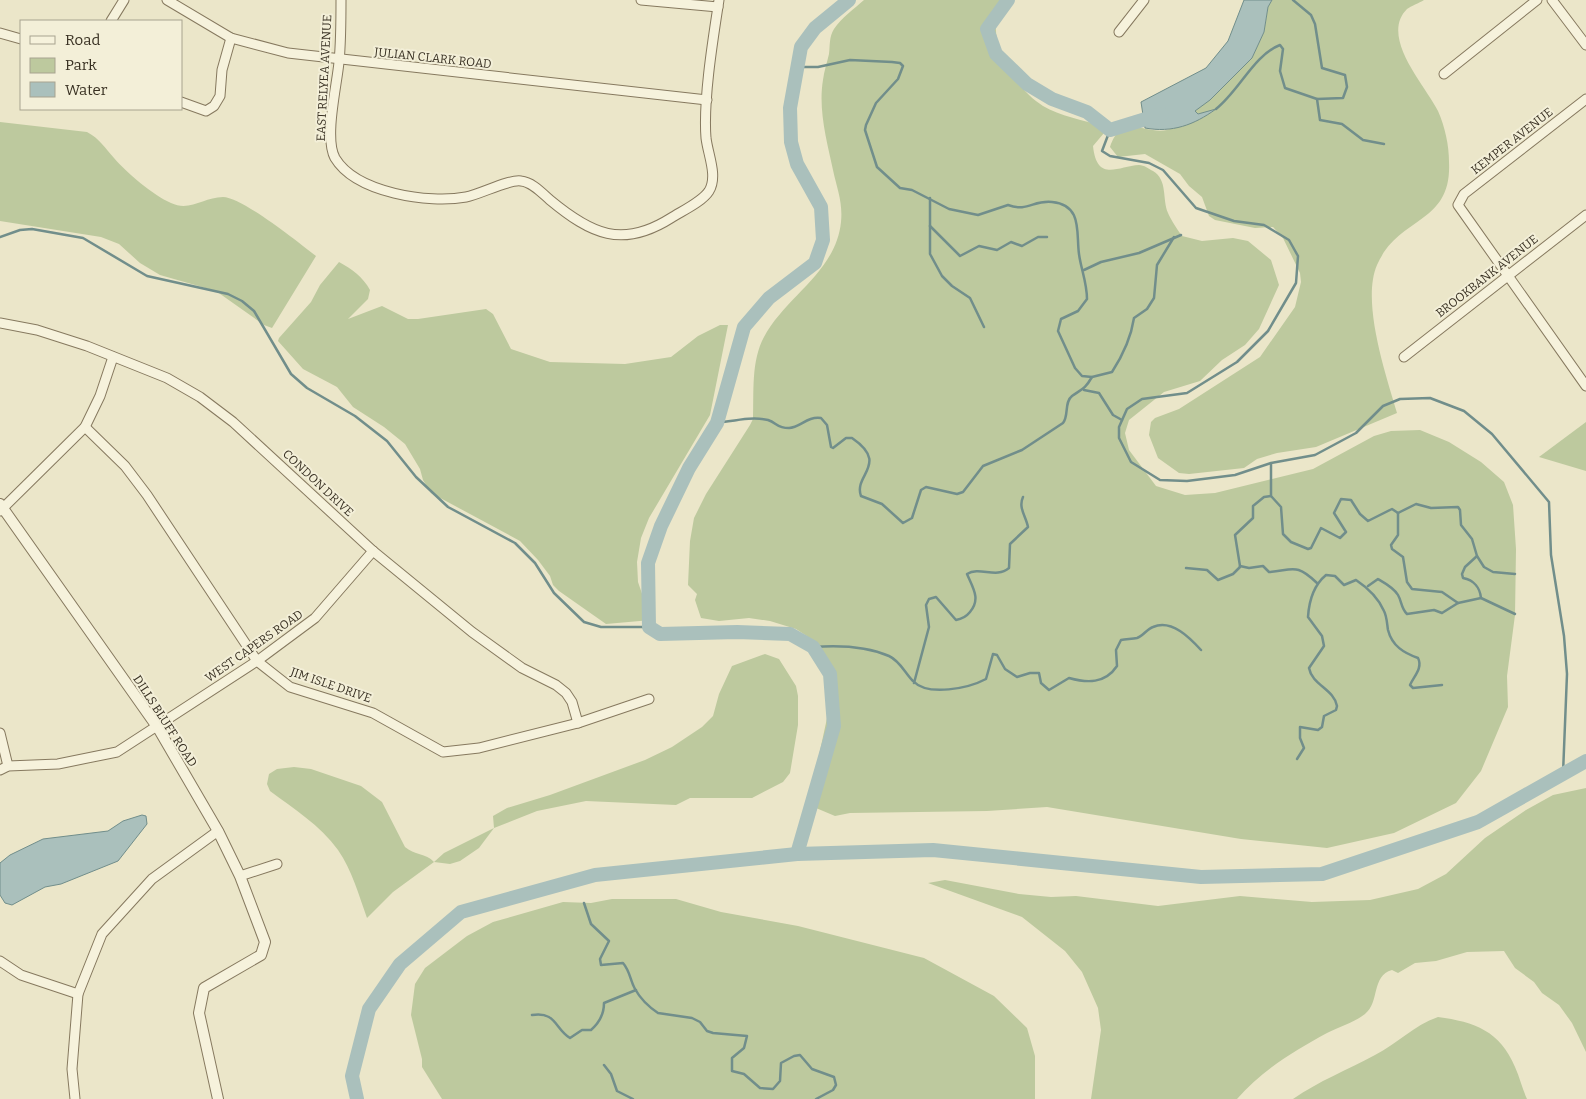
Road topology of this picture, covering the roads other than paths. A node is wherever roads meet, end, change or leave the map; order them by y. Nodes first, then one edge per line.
1 (124, 0) edge
2 (341, 0) edge
3 (641, 0) edge
4 (1144, 0) edge
5 (1537, 0) edge
6 (1552, 0) edge
7 (172, 1) edge
8 (718, 3) edge
9 (112, 20) edge
10 (1119, 32) dead end
11 (0, 34) edge
12 (231, 38) junction
13 (20, 39) edge
14 (1586, 45) edge
15 (339, 60) junction
16 (1444, 74) dead end
17 (1586, 99) edge
18 (708, 100) junction
19 (182, 102) edge
20 (1586, 215) edge
21 (1507, 277) junction
22 (0, 323) edge
23 (113, 357) junction
24 (1404, 357) dead end
25 (1586, 386) edge
26 (84, 426) junction
27 (1, 508) edge
28 (373, 551) junction
29 (257, 661) junction
30 (649, 698) dead end
31 (578, 723) junction
32 (158, 728) junction
33 (0, 732) edge
34 (4, 768) edge
35 (218, 831) junction
36 (277, 864) dead end
37 (240, 876) junction
38 (0, 961) edge
39 (78, 994) junction
40 (75, 1099) edge
41 (218, 1099) edge

1 - 9 street
2 - 15 street, EAST RELYEA AVENUE
3 - 8 street
4 - 10 street
5 - 16 street
6 - 14 street
7 - 12 street, JULIAN CLARK ROAD
8 - 18 street
11 - 13 street
12 - 15 street, JULIAN CLARK ROAD
12 - 19 street
15 - 18 street, JULIAN CLARK ROAD
15 - 18 street, EAST RELYEA AVENUE
17 - 21 street, KEMPER AVENUE
20 - 21 street, BROOKBANK AVENUE
21 - 24 street, BROOKBANK AVENUE
21 - 25 street
22 - 23 street, CONDON DRIVE
23 - 26 street
23 - 28 street, CONDON DRIVE
26 - 27 street
26 - 29 street, JIM ISLE DRIVE
27 - 32 street, DILLS BLUFF ROAD
28 - 29 street, WEST CAPERS ROAD
28 - 31 street, CONDON DRIVE
29 - 31 street, JIM ISLE DRIVE
29 - 32 street, WEST CAPERS ROAD
30 - 31 street, JIM ISLE DRIVE
32 - 34 street, WEST CAPERS ROAD
32 - 35 street, DILLS BLUFF ROAD
33 - 34 street
35 - 37 street, DILLS BLUFF ROAD
35 - 39 street
36 - 37 street
37 - 41 street, DILLS BLUFF ROAD
38 - 39 street
39 - 40 street

